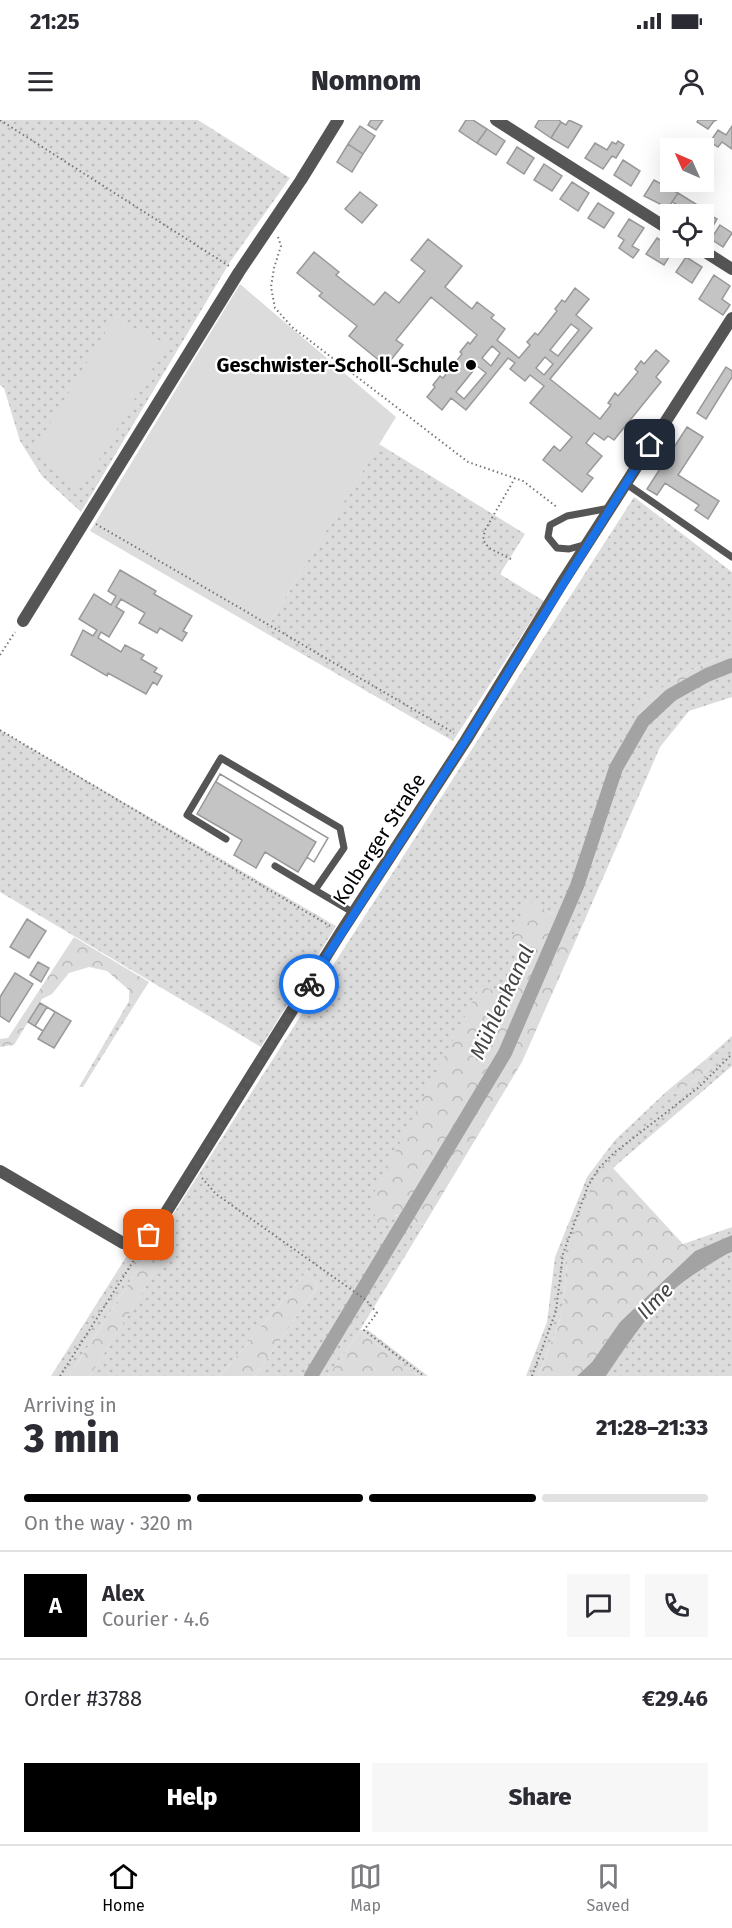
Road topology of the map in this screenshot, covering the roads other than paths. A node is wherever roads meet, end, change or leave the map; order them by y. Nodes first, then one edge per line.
1 (338, 120) edge
2 (496, 120) edge
3 (660, 224) edge
4 (714, 257) edge
5 (732, 268) edge
6 (732, 318) edge
7 (727, 335) edge
8 (625, 483) junction
9 (610, 508) junction
10 (587, 544) junction
11 (732, 557) edge
12 (22, 621) road end
13 (226, 839) dead end
14 (275, 866) dead end
15 (315, 890) junction
16 (354, 913) junction
17 (0, 1171) edge

1 - 12 street
2 - 3 street
4 - 5 street
6 - 7 street, Kolberger Straße
7 - 8 street, Kolberger Straße
8 - 9 street, Kolberger Straße
8 - 11 lane
9 - 10 street, Kolberger Straße
9 - 10 lane
10 - 16 street, Kolberger Straße
13 - 15 lane
14 - 15 lane
15 - 16 lane
16 - 17 street, Kolberger Straße

